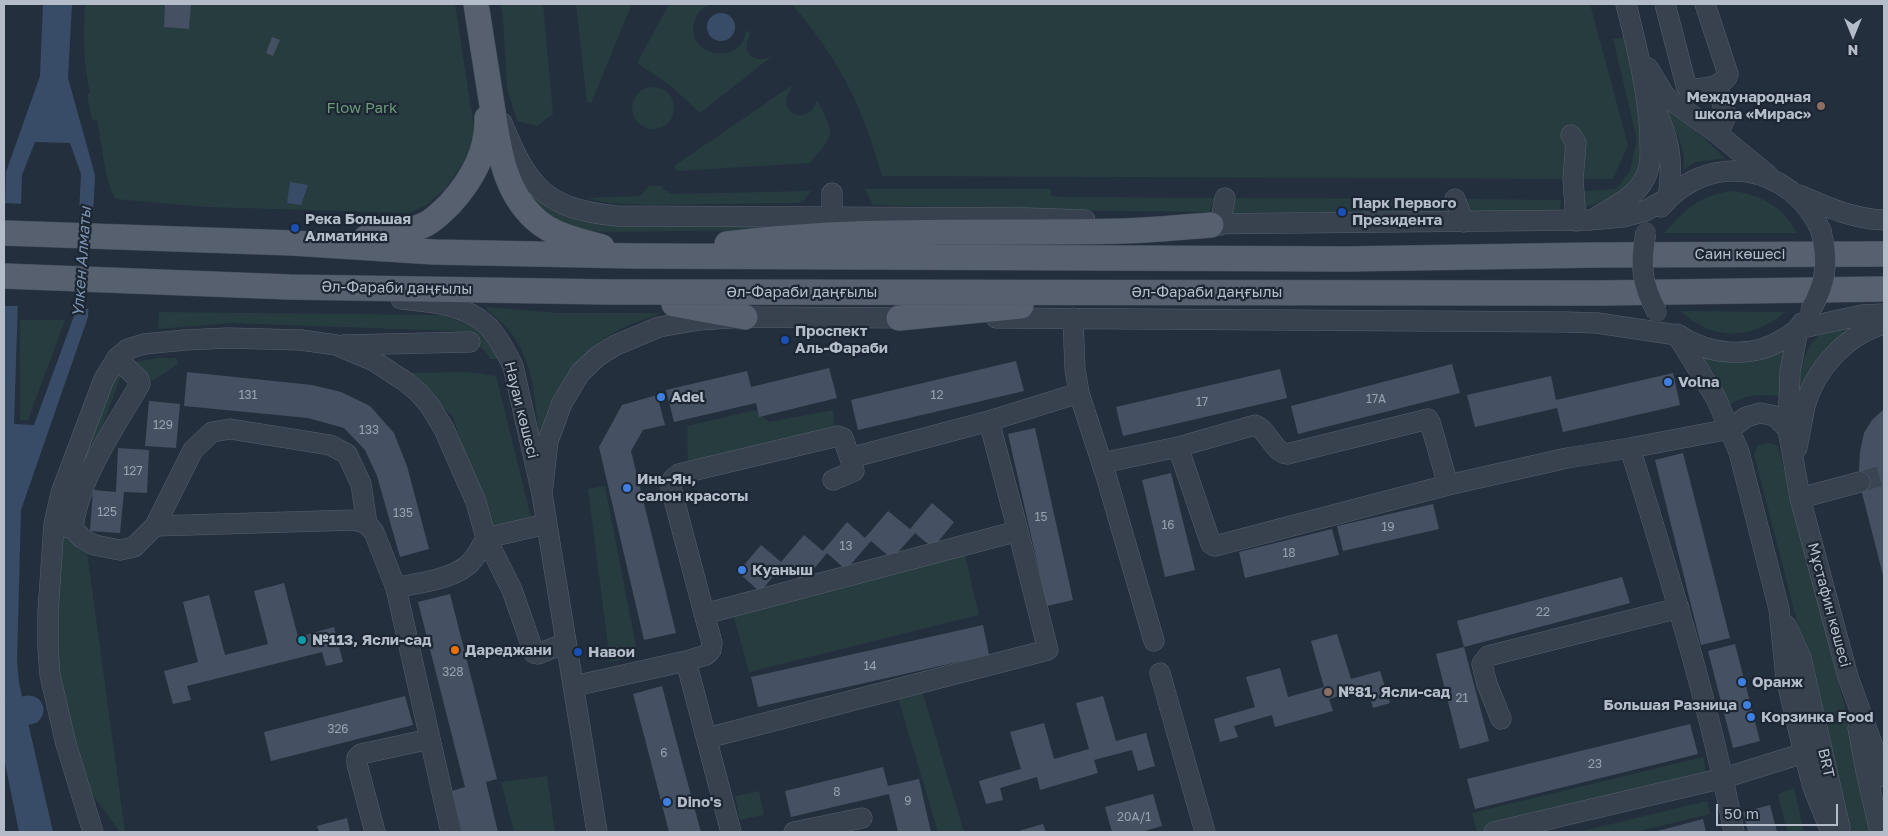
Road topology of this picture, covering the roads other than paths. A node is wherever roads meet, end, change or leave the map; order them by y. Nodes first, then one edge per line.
1 (476, 4) edge
2 (1626, 4) edge
3 (1665, 4) edge
4 (1705, 4) edge
5 (1637, 48) junction
6 (486, 71) junction
7 (1715, 86) junction
8 (1646, 88) junction
9 (490, 95) junction
10 (1718, 134) junction
11 (1571, 135) dead end
12 (1776, 180) junction
13 (832, 193) dead end
14 (1794, 193) junction
15 (1225, 198) dead end
16 (1668, 198) junction
17 (1455, 199) dead end
18 (832, 218) junction
19 (1884, 220) edge
20 (1583, 221) junction
21 (1464, 222) junction
22 (1215, 225) junction
23 (4, 232) edge
24 (292, 243) junction
25 (1884, 254) edge
26 (636, 256) junction
27 (4, 276) edge
28 (289, 287) junction
29 (1884, 289) edge
30 (610, 292) junction
31 (1187, 292) junction
32 (1884, 314) edge
33 (745, 317) junction
34 (899, 318) junction
35 (1073, 318) junction
36 (1884, 324) edge
37 (1798, 329) junction
38 (1678, 335) junction
39 (470, 342) dead end
40 (336, 345) junction
41 (117, 358) junction
42 (1079, 393) junction
43 (989, 421) junction
44 (1730, 429) junction
45 (1788, 429) junction
46 (1178, 446) junction
47 (1630, 448) junction
48 (850, 458) junction
49 (1102, 463) junction
50 (1794, 465) junction
51 (833, 480) dead end
52 (1860, 482) tunnel mouth
53 (1448, 485) junction
54 (542, 494) junction
55 (1800, 498) junction
56 (368, 524) junction
57 (546, 524) junction
58 (63, 526) junction
59 (155, 526) junction
60 (1018, 531) junction
61 (486, 538) junction
62 (396, 588) junction
63 (1679, 608) junction
64 (1779, 610) junction
65 (704, 614) junction
66 (1154, 641) dead end
67 (566, 643) junction
68 (686, 661) junction
69 (1160, 673) dead end
70 (1848, 677) junction
71 (574, 686) junction
72 (1502, 720) dead end
73 (707, 738) junction
74 (430, 739) junction
75 (1880, 752) edge
76 (1806, 761) junction
77 (1884, 777) edge
78 (1724, 778) junction
79 (862, 818) dead end
80 (94, 831) edge
81 (375, 832) edge
82 (451, 832) edge
83 (598, 832) edge
84 (731, 832) edge
85 (794, 832) edge
86 (1205, 832) edge
87 (1494, 832) edge
88 (1734, 832) edge
89 (1831, 832) edge
90 (1841, 832) edge
91 (1880, 832) edge

1 - 6 main road
2 - 5 street
3 - 7 street
4 - 7 street
5 - 8 street
5 - 10 street
6 - 9 main road
6 - 24 main road
7 - 10 street
8 - 16 street
8 - 20 street
9 - 18 street
9 - 26 main road
10 - 12 street
11 - 20 street
12 - 14 street
12 - 16 street
13 - 18 street
14 - 19 street
14 - 37 street, bridge
15 - 22 street
16 - 20 street
16 - 38 street, bridge
17 - 21 street
18 - 22 street
20 - 21 street
21 - 22 street
22 - 26 main road
23 - 24 main road
24 - 26 main road
25 - 26 main road, Саин көшесі
27 - 28 main road, Әл-Фараби даңғылы
28 - 30 main road, Әл-Фараби даңғылы
28 - 54 street, Науаи көшесі
29 - 31 main road, Әл-Фараби даңғылы
30 - 31 main road, Әл-Фараби даңғылы
30 - 33 main road
31 - 34 main road
32 - 37 street
33 - 34 street, Әл-Фараби даңғылы
33 - 54 street, Науаи көшесі
34 - 35 street, Әл-Фараби даңғылы
35 - 38 street, Әл-Фараби даңғылы
35 - 42 street
36 - 50 street
37 - 38 street
37 - 45 street, Мұcтафин көшесі
38 - 44 street
39 - 40 street
40 - 41 street
40 - 61 street
41 - 58 street
41 - 58 street
42 - 43 street
42 - 49 street
43 - 48 street
43 - 60 street
44 - 45 street
44 - 47 street
44 - 64 street
45 - 50 street, Мұcтафин көшесі
46 - 49 street
46 - 53 street
46 - 53 street
47 - 53 street
47 - 63 street
48 - 51 street
48 - 65 street
49 - 66 street
50 - 55 street, Мұcтафин көшесі
52 - 55 street
54 - 57 street, Науаи көшесі
55 - 70 street, Мұcтафин көшесі
56 - 59 street
56 - 59 street
56 - 62 street
57 - 61 street
57 - 67 street, Науаи көшесі
58 - 59 street
58 - 80 street
60 - 65 street
60 - 73 street
61 - 62 street
61 - 67 street
62 - 74 street
63 - 72 street
63 - 78 street
64 - 76 street
64 - 90 street, BRT
65 - 68 street
67 - 71 street, Науаи көшесі
68 - 71 street
68 - 73 street
69 - 86 street
70 - 75 street, Мұcтафин көшесі
70 - 91 street
71 - 83 street, Науаи көшесі
73 - 84 street
74 - 81 street
74 - 82 street
75 - 77 street, Мұcтафин көшесі
76 - 78 street
76 - 89 street
78 - 87 street
78 - 88 street
79 - 85 street

